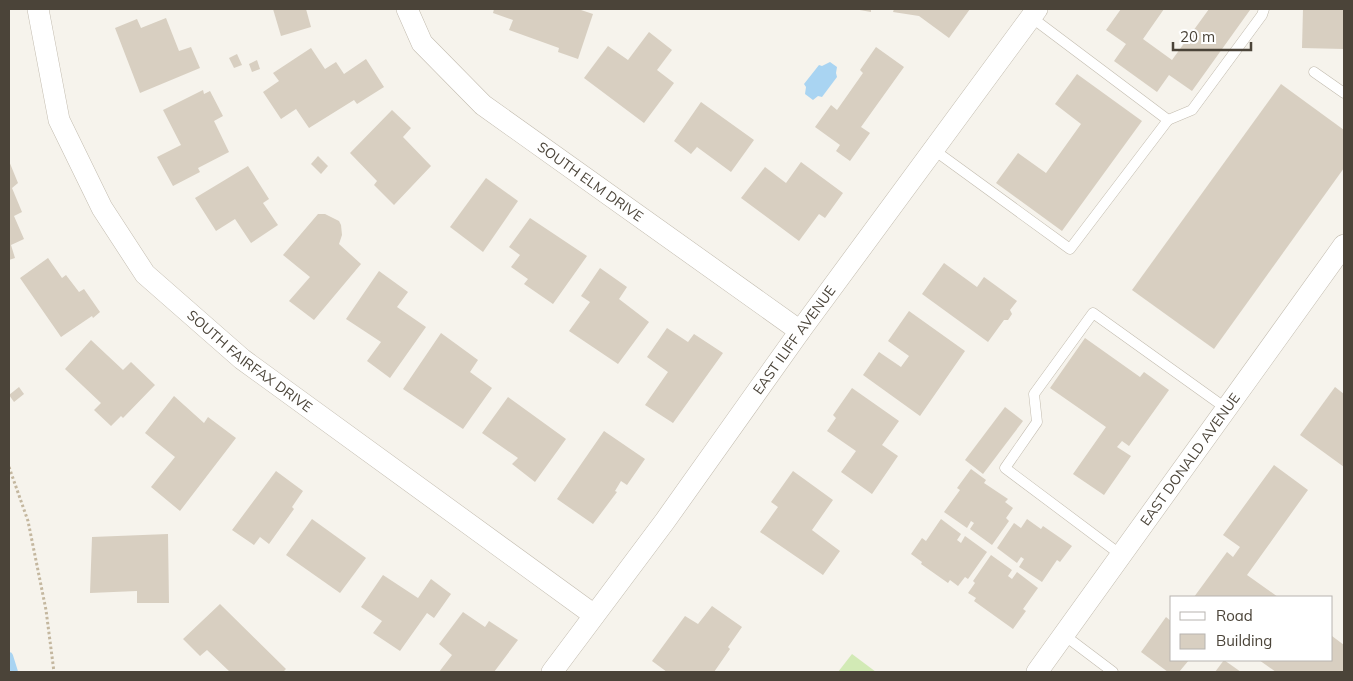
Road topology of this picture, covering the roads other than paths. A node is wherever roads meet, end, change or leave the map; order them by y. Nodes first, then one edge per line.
1 (38, 9) edge
2 (407, 9) edge
3 (1264, 9) edge
4 (1034, 13) edge
5 (1314, 72) dead end
6 (1344, 94) edge
7 (1168, 120) junction
8 (934, 150) junction
9 (1344, 245) edge
10 (800, 331) junction
11 (1226, 409) junction
12 (1121, 555) junction
13 (594, 615) junction
14 (1064, 635) junction
15 (552, 672) edge
16 (1037, 672) edge
17 (1113, 672) edge

1 - 13 street, SOUTH FAIRFAX DRIVE
2 - 10 street, SOUTH ELM DRIVE
3 - 7 lane
4 - 7 lane
4 - 8 street, EAST ILIFF AVENUE
5 - 6 lane
7 - 8 lane
8 - 10 street, EAST ILIFF AVENUE
9 - 11 street, EAST DONALD AVENUE
10 - 13 street, EAST ILIFF AVENUE
11 - 12 street, EAST DONALD AVENUE
11 - 12 lane
12 - 14 street, EAST DONALD AVENUE
13 - 15 street, EAST ILIFF AVENUE
14 - 16 street, EAST DONALD AVENUE
14 - 17 lane

